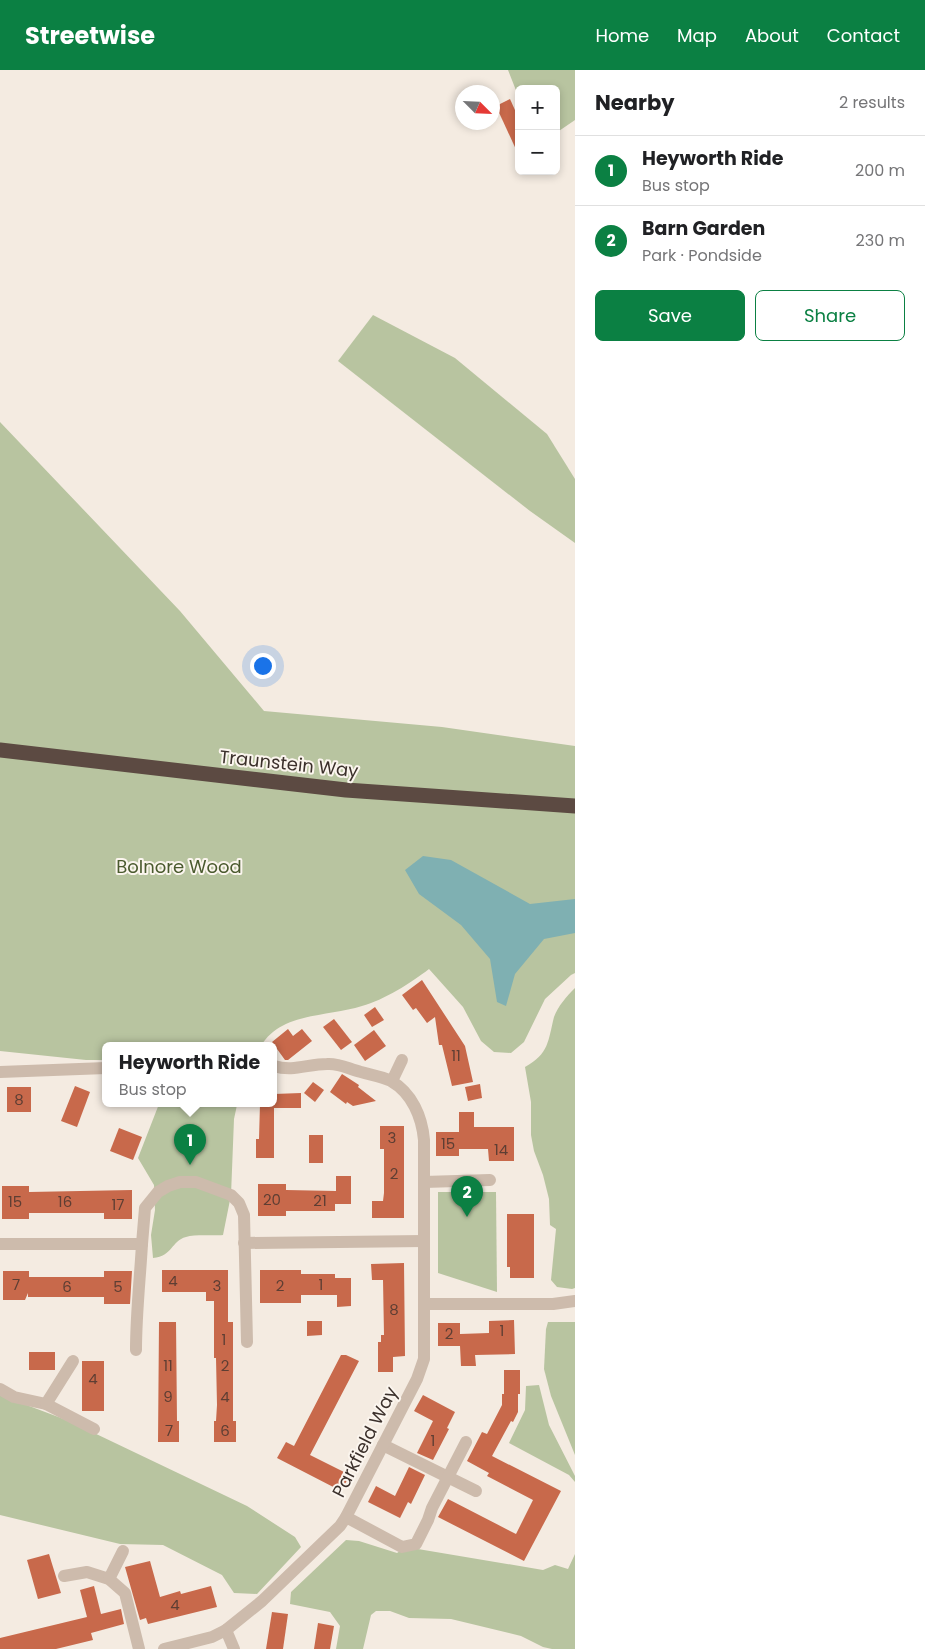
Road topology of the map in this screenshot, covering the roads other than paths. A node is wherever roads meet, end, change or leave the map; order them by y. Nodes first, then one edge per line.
1 (0, 750) edge
2 (575, 806) edge
3 (402, 1060) dead end
4 (277, 1067) edge
5 (102, 1068) edge
6 (0, 1072) edge
7 (392, 1082) junction
8 (490, 1180) dead end
9 (424, 1182) junction
10 (424, 1241) junction
11 (244, 1243) junction
12 (0, 1244) edge
13 (142, 1244) junction
14 (575, 1301) edge
15 (424, 1304) junction
16 (247, 1342) dead end
17 (136, 1350) dead end
18 (73, 1362) dead end
19 (0, 1389) edge
20 (46, 1404) junction
21 (94, 1429) dead end
22 (466, 1442) dead end
23 (383, 1445) junction
24 (448, 1477) junction
25 (476, 1491) dead end
26 (346, 1517) junction
27 (123, 1551) dead end
28 (64, 1576) dead end
29 (109, 1579) junction
30 (226, 1630) junction
31 (139, 1649) edge
32 (164, 1649) edge
33 (234, 1649) edge

1 - 2 highway, Traunstein Way
3 - 7 street
4 - 7 street
5 - 6 street
7 - 9 street, Parkfield Way
8 - 9 street
9 - 10 street, Parkfield Way
10 - 11 street
10 - 15 street, Parkfield Way
11 - 13 street
11 - 16 street
12 - 13 street
13 - 17 street
14 - 15 street
15 - 23 street, Parkfield Way
18 - 20 street
19 - 20 street
20 - 21 street
22 - 24 street
23 - 24 street
23 - 26 street, Parkfield Way
24 - 25 street
24 - 26 street
26 - 30 street, Parkfield Way
27 - 29 street
28 - 29 street
29 - 31 street
30 - 32 street, Parkfield Way
30 - 33 street

